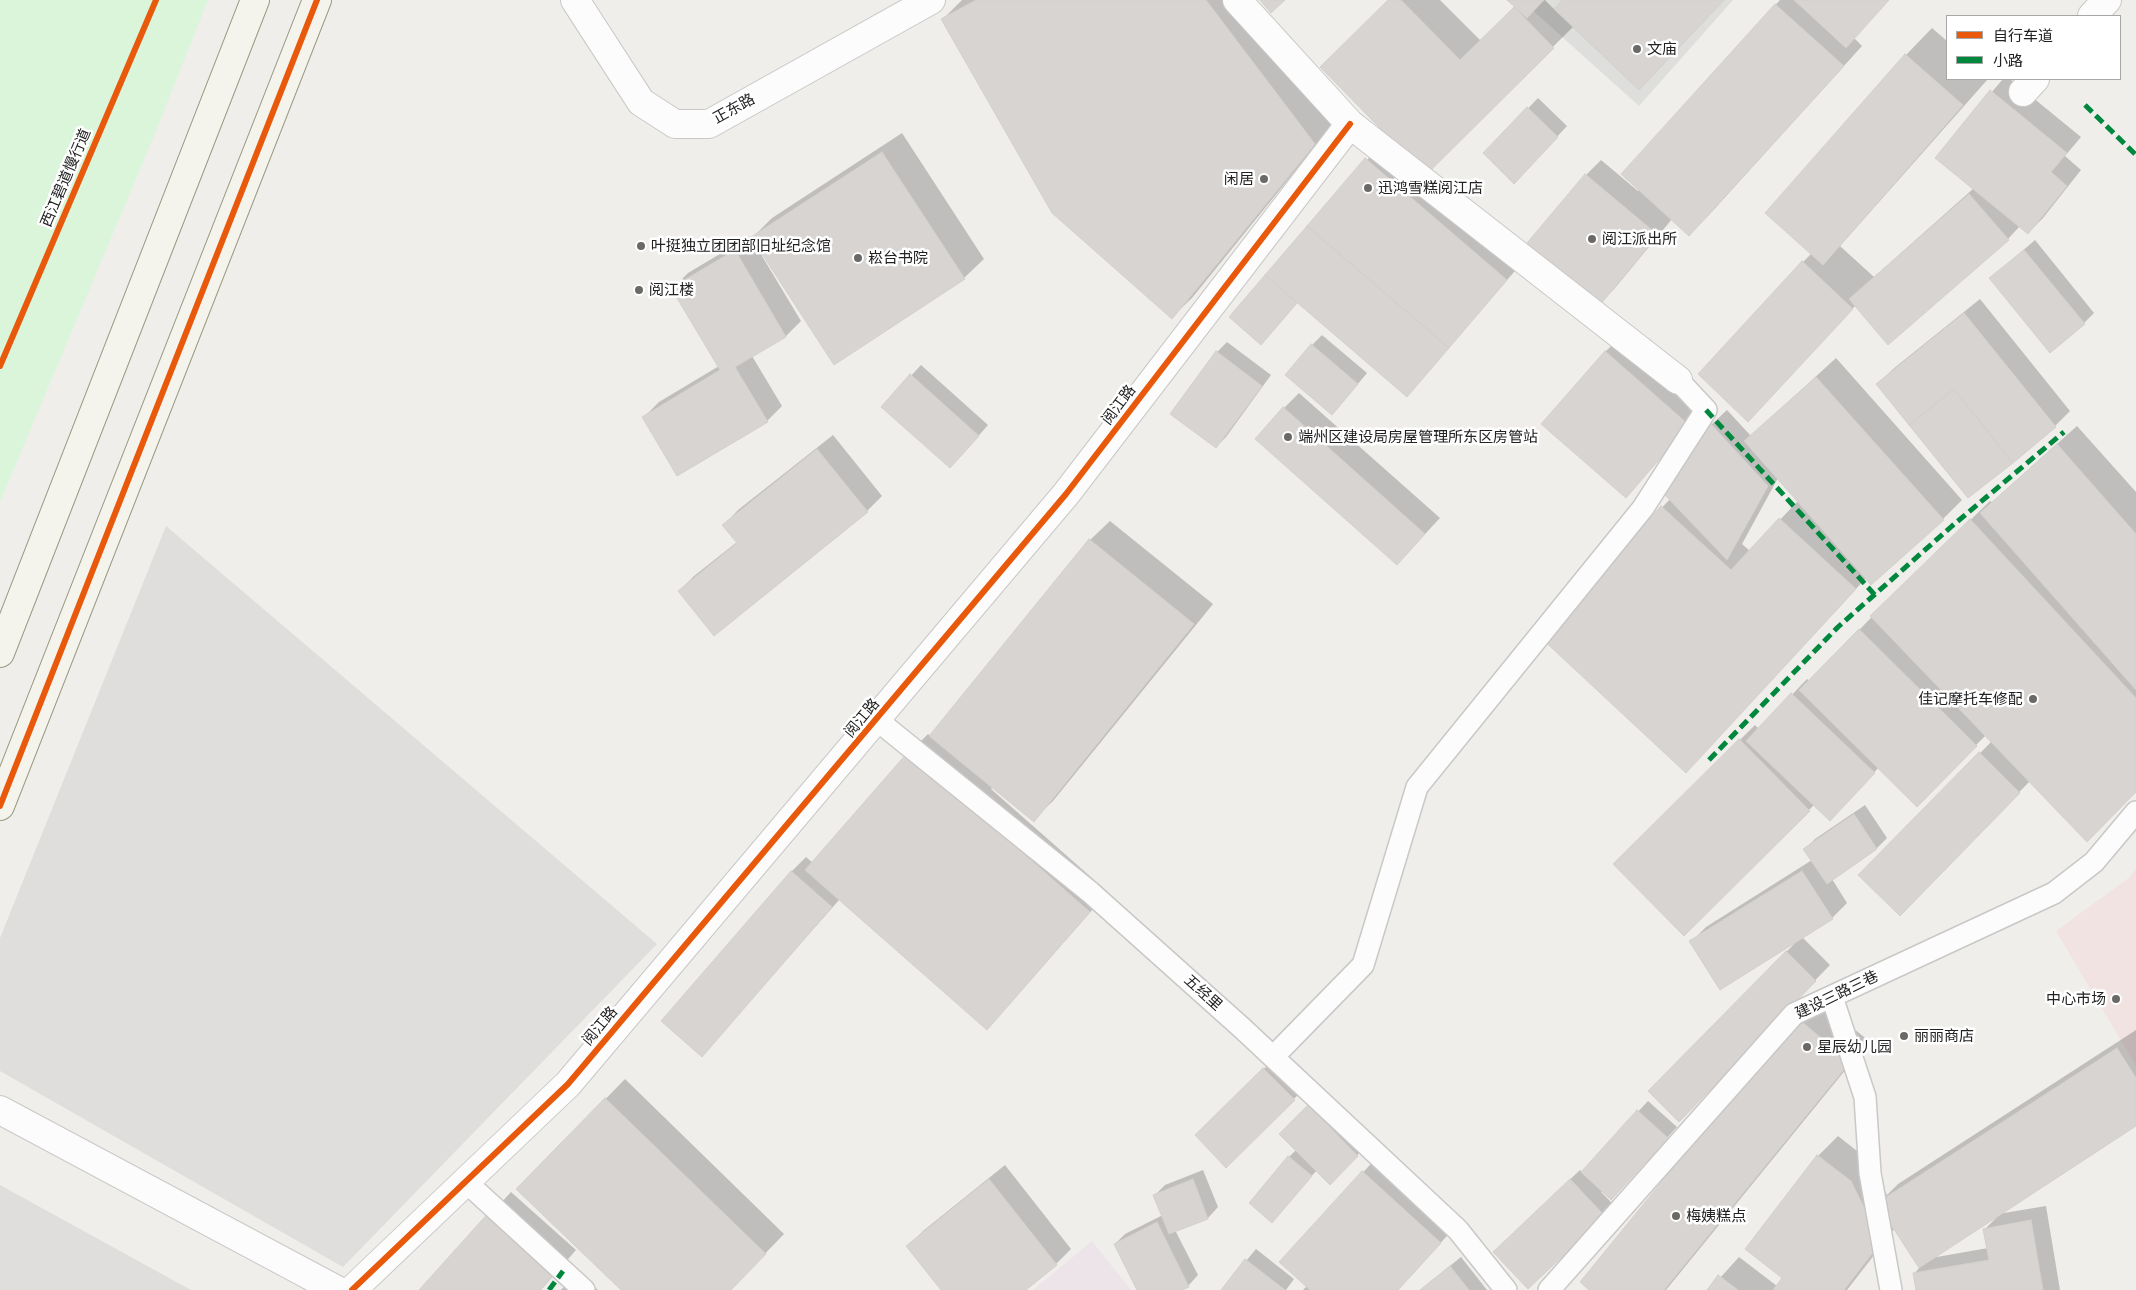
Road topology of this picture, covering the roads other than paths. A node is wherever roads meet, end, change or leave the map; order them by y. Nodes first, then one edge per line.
1 (256, 0) edge
2 (317, 0) edge
3 (575, 0) edge
4 (931, 0) edge
5 (1237, 0) edge
6 (2107, 0) edge
7 (2093, 15) edge
8 (1350, 124) junction
9 (1678, 380) joint
10 (0, 653) edge
11 (877, 720) junction
12 (0, 806) edge
13 (2136, 812) edge
14 (1832, 997) junction
15 (1273, 1057) junction
16 (0, 1110) edge
17 (465, 1181) junction
18 (337, 1290) edge
19 (352, 1290) edge
20 (584, 1290) edge
21 (1506, 1290) edge
22 (1549, 1290) edge
23 (1891, 1290) edge

1 - 10 main road
2 - 12 main road
3 - 4 street, 正东路
5 - 8 street
6 - 7 street
8 - 9 street
8 - 11 street, 阅江路
9 - 15 lane
11 - 15 lane, 五经里
11 - 17 street, 阅江路
13 - 14 lane, 建设三路三巷
14 - 22 lane, 建设三路三巷
14 - 23 lane
15 - 21 lane, 五经里
16 - 18 street
17 - 19 street, 阅江路
17 - 20 lane

